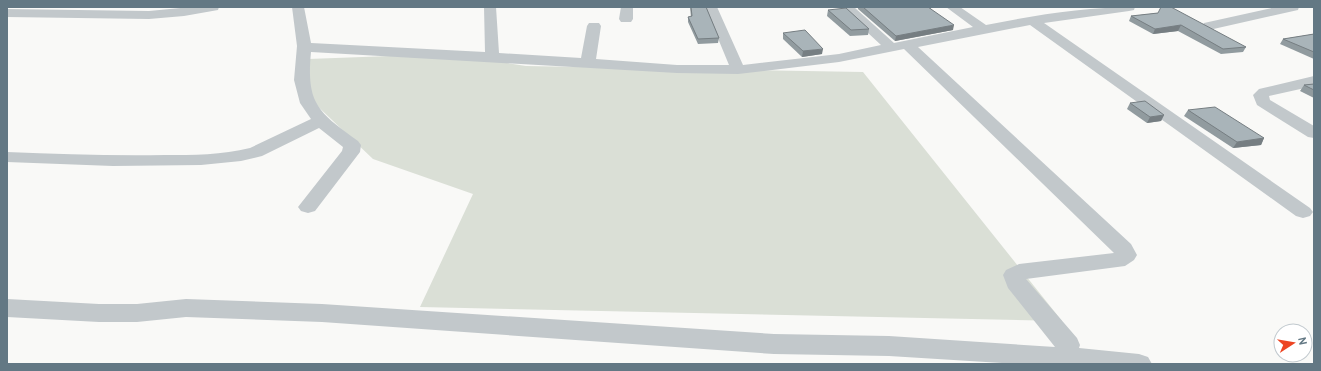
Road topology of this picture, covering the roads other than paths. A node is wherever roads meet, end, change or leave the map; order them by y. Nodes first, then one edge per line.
1 (213, 7) edge
2 (298, 7) edge
3 (490, 7) edge
4 (711, 7) edge
5 (846, 7) edge
6 (952, 7) edge
7 (1129, 7) edge
8 (1293, 7) edge
9 (7, 13) edge
10 (1036, 14) edge
11 (594, 26) dead end
12 (1209, 26) edge
13 (985, 30) junction
14 (304, 47) junction
15 (900, 47) junction
16 (492, 57) junction
17 (588, 63) junction
18 (738, 70) junction
19 (1314, 81) edge
20 (320, 121) junction
21 (1314, 132) edge
22 (7, 156) edge
23 (308, 207) dead end
24 (1303, 212) dead end
25 (7, 308) edge
26 (1063, 360) edge
27 (1139, 364) edge

1 - 9 street
2 - 14 street
3 - 16 street
4 - 18 street
5 - 15 street
6 - 13 street
7 - 10 street
8 - 12 street
10 - 13 street
10 - 24 street
11 - 17 street
13 - 15 street
14 - 16 street
14 - 20 street
15 - 18 street
15 - 26 street
16 - 17 street
17 - 18 street
19 - 21 street
20 - 22 street
20 - 23 street
25 - 26 street
26 - 27 street

